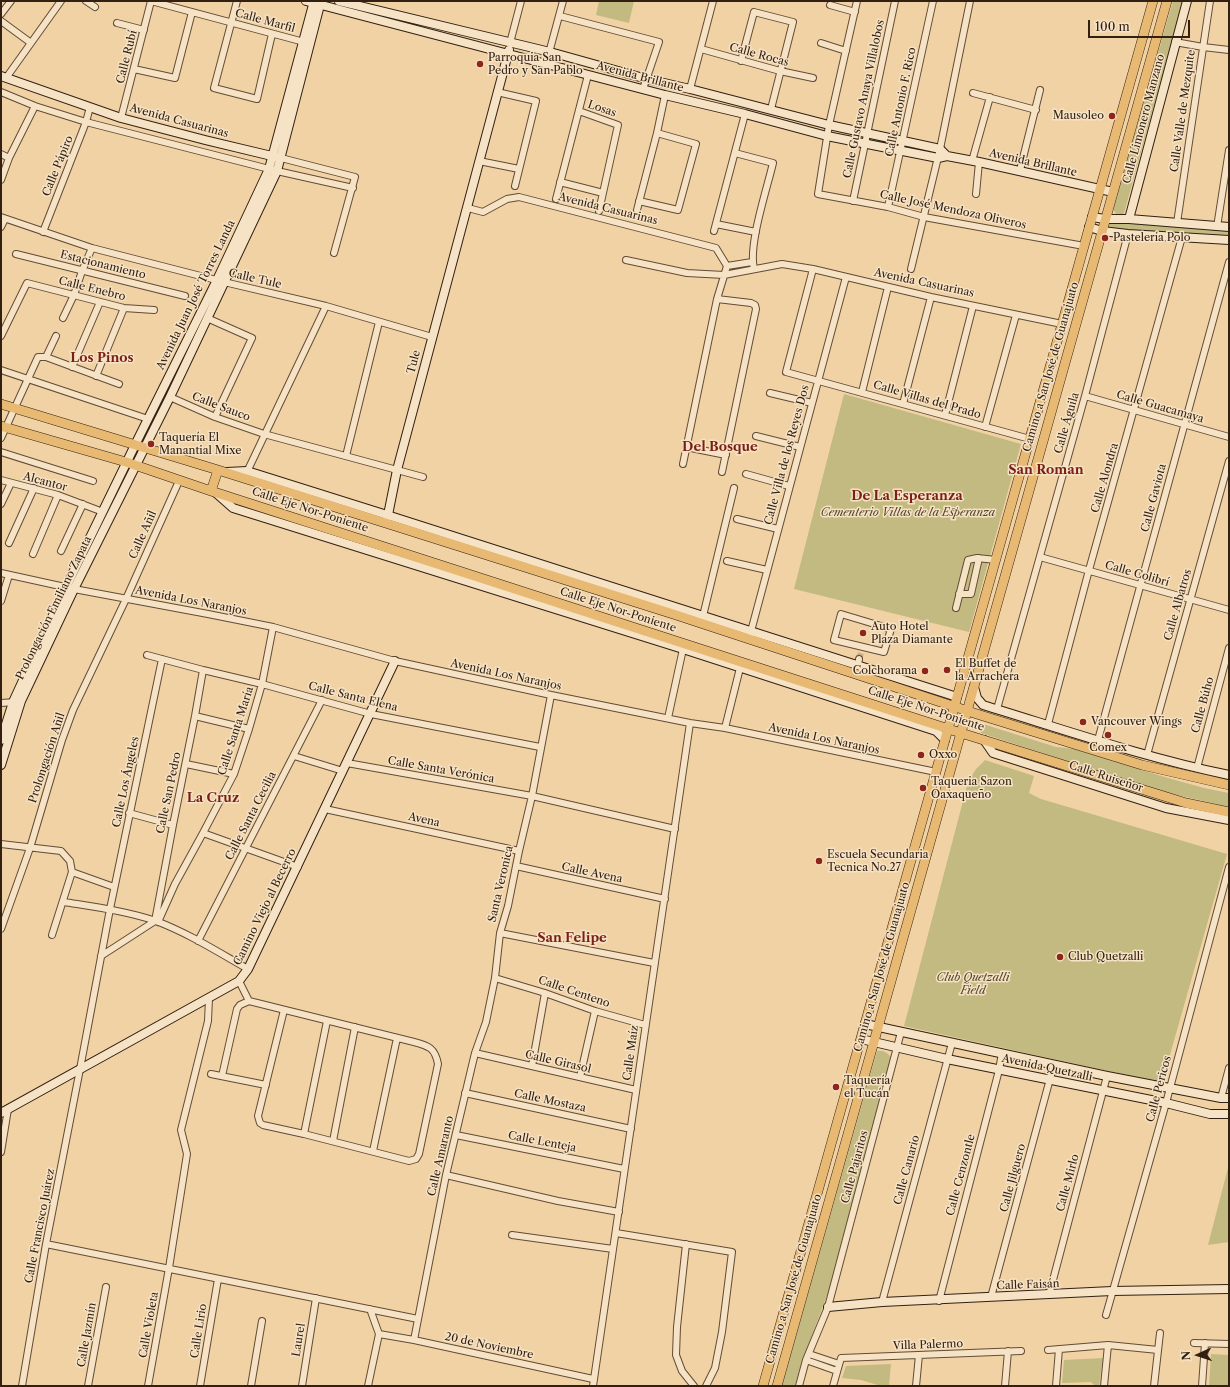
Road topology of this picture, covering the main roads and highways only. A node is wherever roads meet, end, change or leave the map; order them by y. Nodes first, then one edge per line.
1 (1153, 1) edge
2 (1167, 1) edge
3 (1, 404) edge
4 (3, 427) edge
5 (221, 471) junction
6 (213, 492) junction
7 (955, 706) junction
8 (967, 710) junction
9 (948, 729) junction
10 (960, 733) junction
11 (1229, 785) edge
12 (1229, 812) edge
13 (763, 1386) edge
14 (777, 1386) edge

1 - 7 main road, Camino a San José de Guanajuato
2 - 8 main road, Camino a San José de Guanajuato
3 - 5 main road, Calle Eje Nor-Poniente
4 - 6 main road, Calle Eje Nor-Poniente
5 - 6 main road
5 - 7 main road, Calle Eje Nor-Poniente
6 - 9 main road, Calle Eje Nor-Poniente
7 - 8 main road, Calle Eje Nor-Poniente
7 - 9 main road, Camino a San José de Guanajuato
8 - 10 main road, Camino a San José de Guanajuato
8 - 11 main road, Calle Eje Nor-Poniente
9 - 10 main road, Calle Eje Nor-Poniente
9 - 13 main road, Camino a San José de Guanajuato
10 - 12 main road, Calle Eje Nor-Poniente
10 - 14 main road, Camino a San José de Guanajuato

